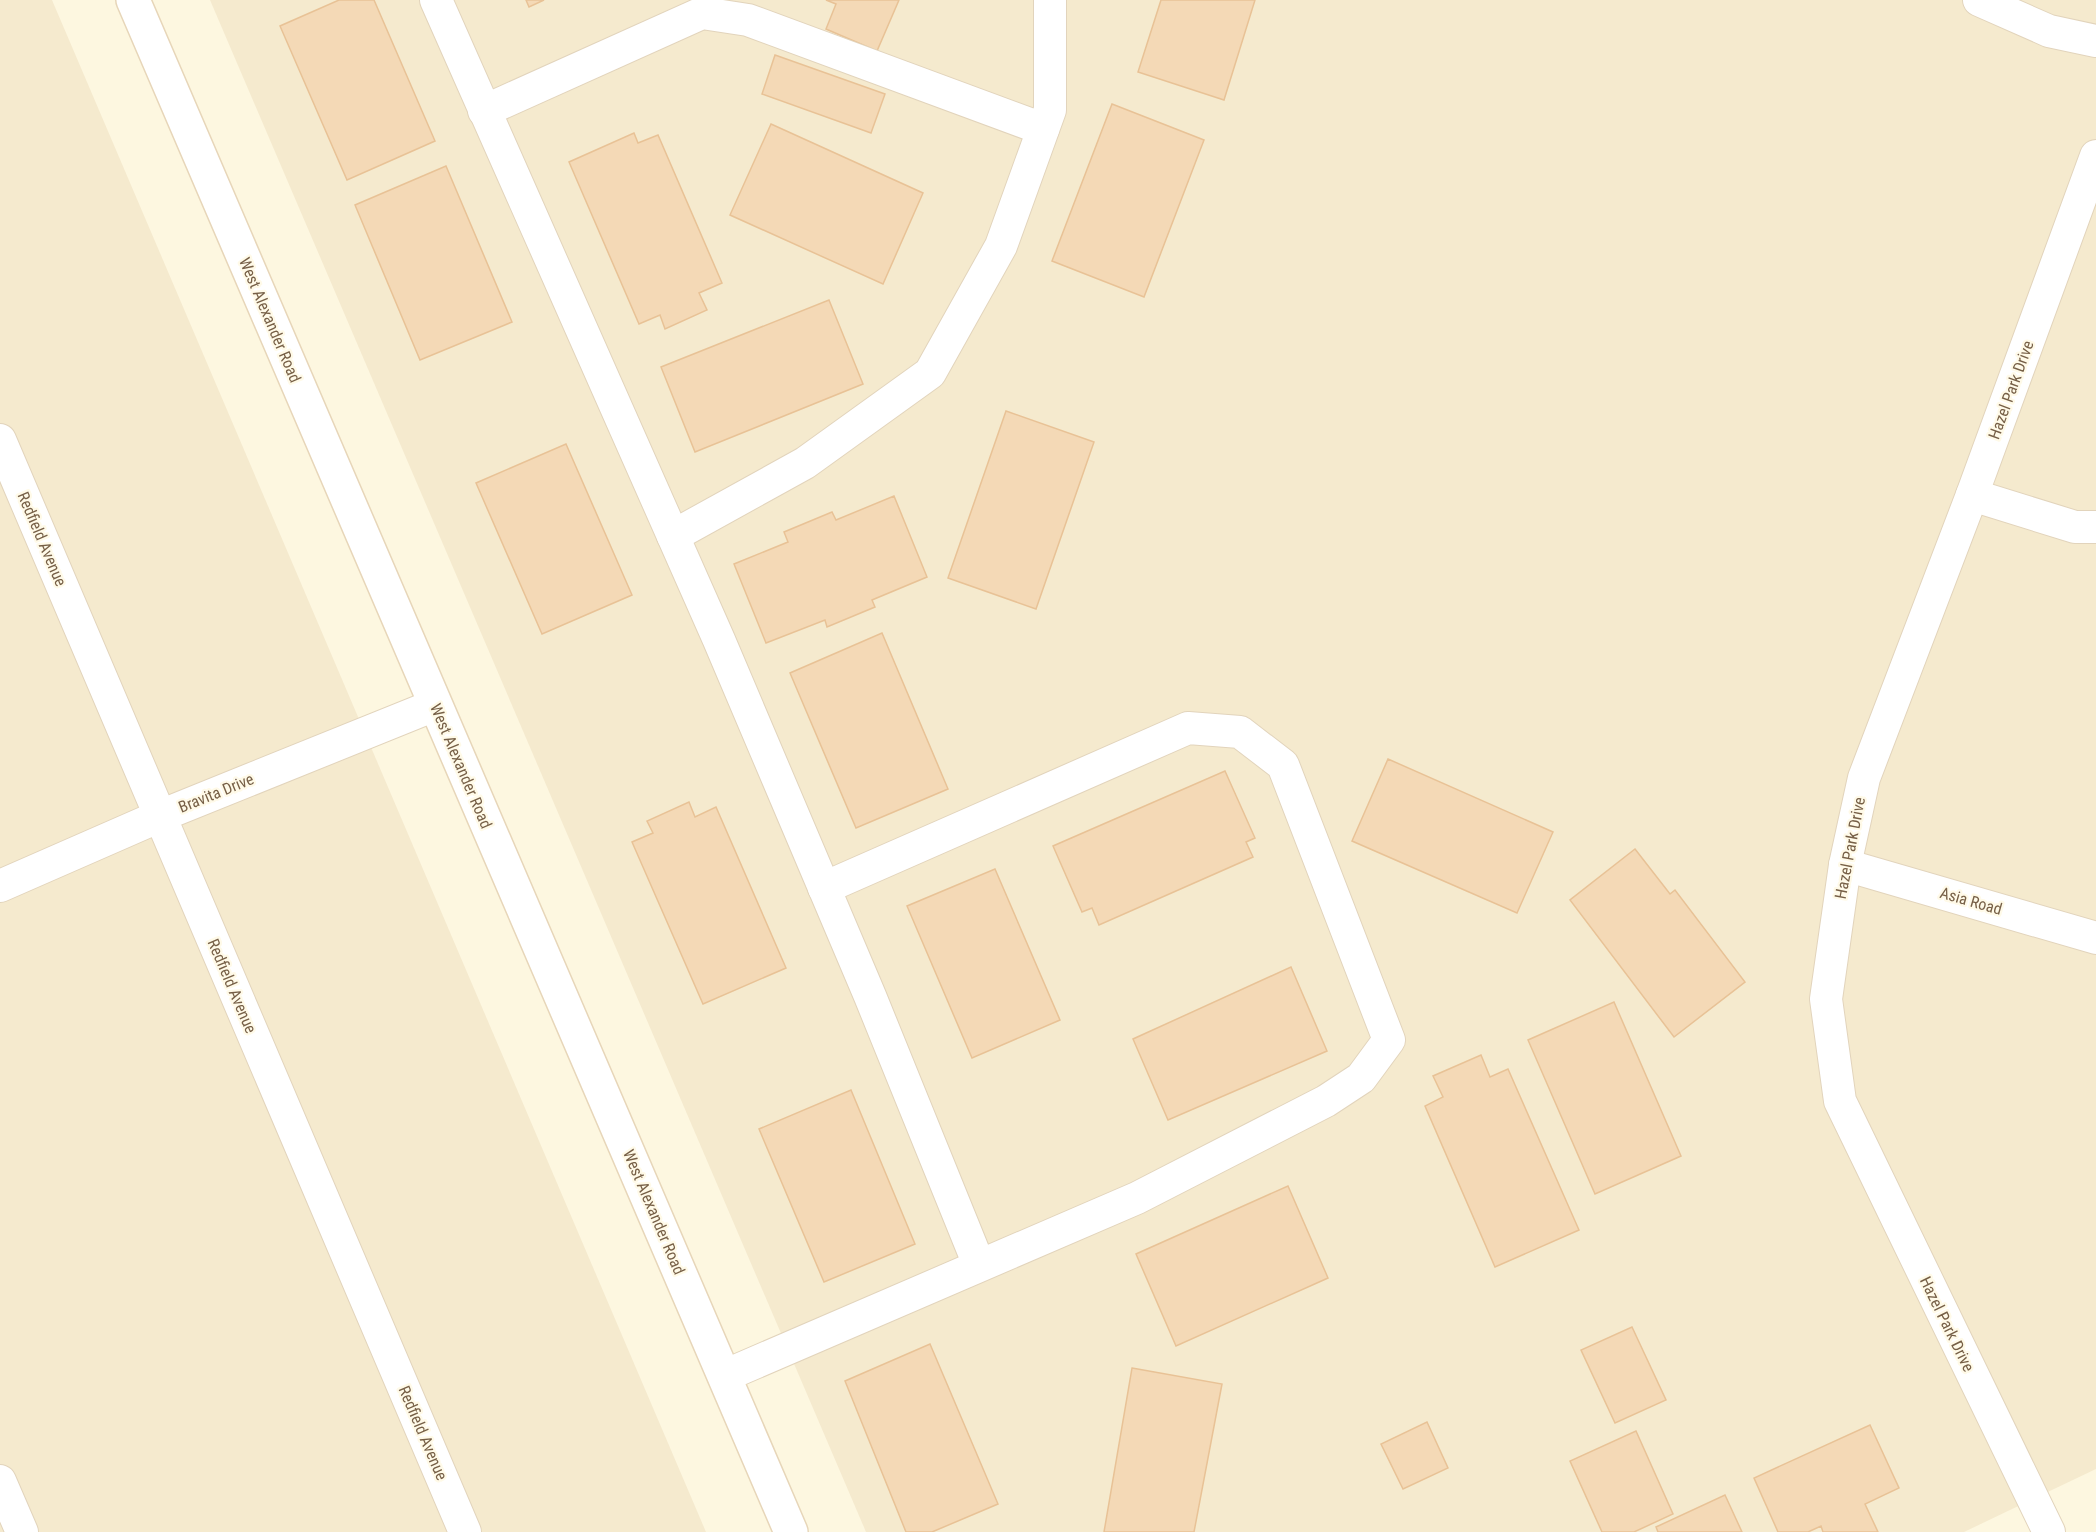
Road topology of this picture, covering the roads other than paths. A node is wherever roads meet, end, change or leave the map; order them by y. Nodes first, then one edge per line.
1 (133, 0) edge
2 (436, 0) edge
3 (1050, 0) edge
4 (1979, 0) edge
5 (2096, 41) edge
6 (484, 111) junction
7 (1043, 129) junction
8 (2096, 156) edge
9 (0, 440) edge
10 (1972, 495) junction
11 (2096, 526) edge
12 (673, 536) junction
13 (435, 705) junction
14 (160, 816) junction
15 (1845, 865) junction
16 (0, 886) edge
17 (824, 888) junction
18 (2096, 938) edge
19 (979, 1265) junction
20 (724, 1376) junction
21 (0, 1481) edge
22 (22, 1532) edge
23 (465, 1532) edge
24 (791, 1532) edge
25 (2049, 1532) edge

1 - 13 main road, West Alexander Road
2 - 6 street
3 - 7 street
4 - 5 street
6 - 7 street
6 - 12 street
7 - 12 street
8 - 10 street, Hazel Park Drive
9 - 14 street, Redfield Avenue
10 - 11 street
10 - 15 street, Hazel Park Drive
12 - 17 street
13 - 14 street, Bravita Drive
13 - 20 main road, West Alexander Road
14 - 16 street, Bravita Drive
14 - 23 street, Redfield Avenue
15 - 18 street, Asia Road
15 - 25 street, Hazel Park Drive
17 - 19 street
17 - 19 street
19 - 20 street
20 - 24 main road, West Alexander Road
21 - 22 street

